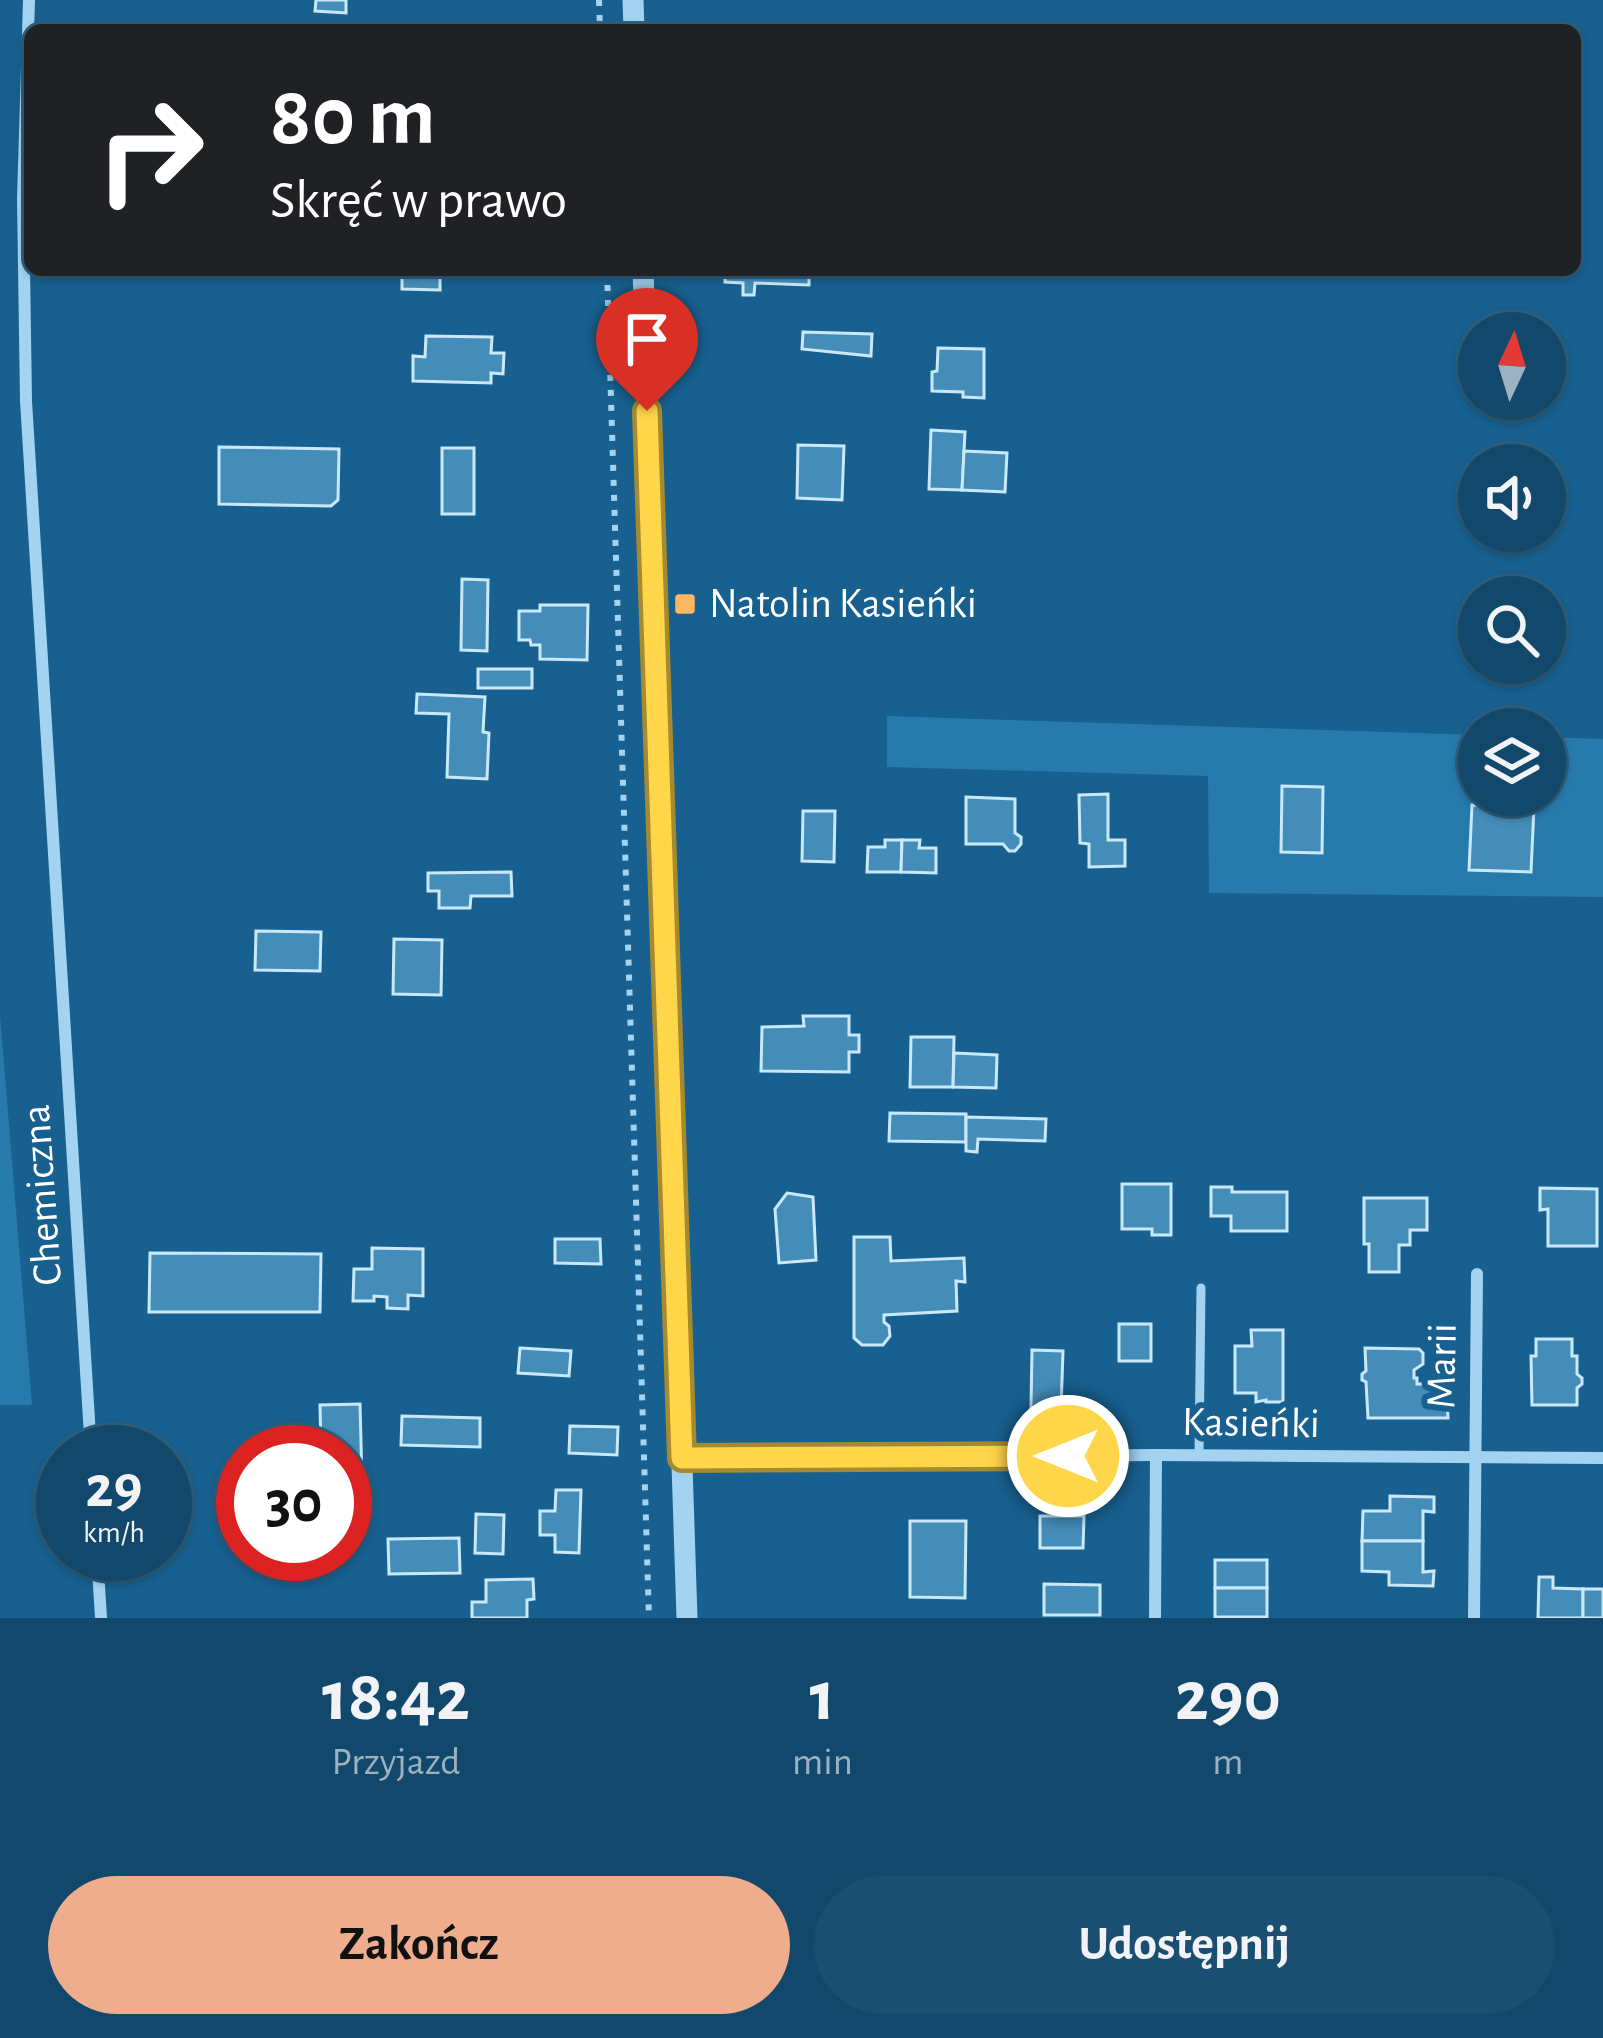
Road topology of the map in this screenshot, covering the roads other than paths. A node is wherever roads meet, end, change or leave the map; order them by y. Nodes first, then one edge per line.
1 (24, 167) edge
2 (24, 267) edge
3 (24, 276) edge
4 (643, 276) edge
5 (1477, 1274) dead end
6 (1201, 1288) dead end
7 (89, 1425) edge
8 (1156, 1455) junction
9 (1199, 1455) junction
10 (682, 1458) junction
11 (1603, 1458) edge
12 (1474, 1459) junction
13 (99, 1581) edge
14 (101, 1618) edge
15 (687, 1618) edge
16 (1155, 1618) edge
17 (1474, 1618) edge

1 - 2 street, Chemiczna
3 - 7 street, Chemiczna
4 - 10 street
5 - 12 street, Marii
6 - 9 lane
8 - 9 street, Kasieńki
8 - 10 street, Kasieńki
8 - 16 street
9 - 12 street, Kasieńki
10 - 15 street
11 - 12 street, Kasieńki
12 - 17 street, Marii
13 - 14 street

